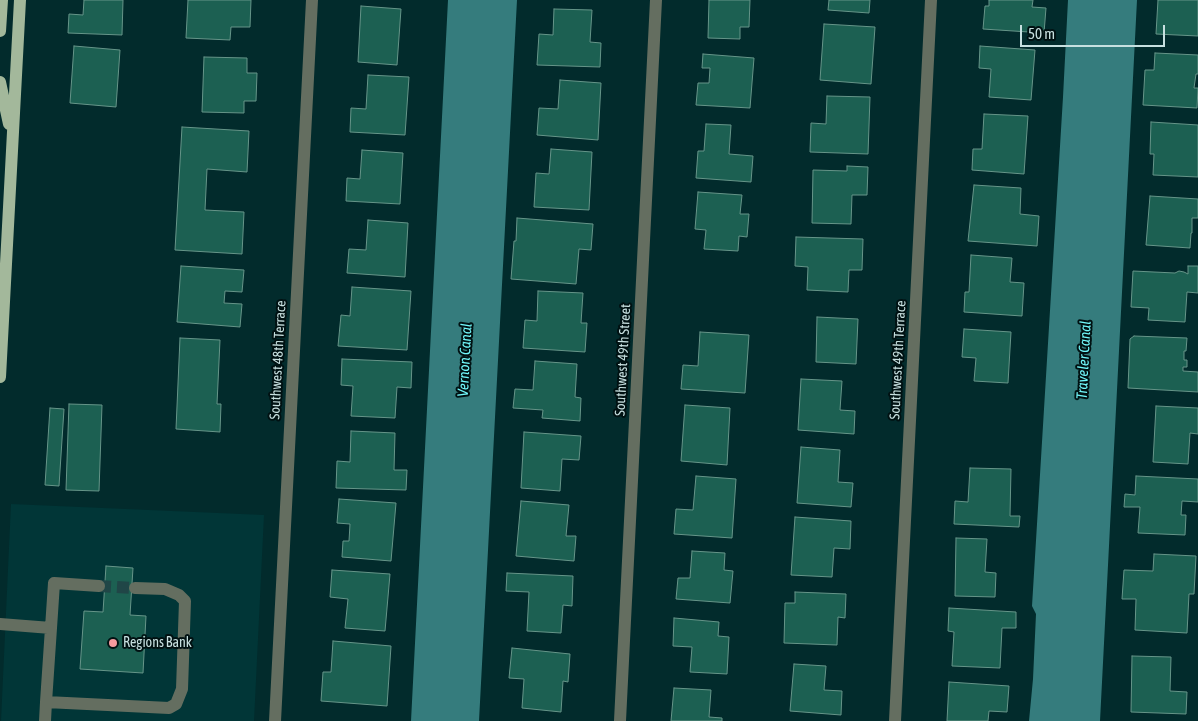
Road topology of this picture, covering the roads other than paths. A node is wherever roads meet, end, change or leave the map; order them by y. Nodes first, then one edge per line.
1 (2, 0) edge
2 (20, 0) edge
3 (312, 0) edge
4 (656, 0) edge
5 (931, 0) edge
6 (0, 31) edge
7 (0, 82) edge
8 (12, 141) junction
9 (0, 377) edge
10 (99, 586) tunnel mouth
11 (136, 588) tunnel mouth
12 (0, 624) edge
13 (51, 628) junction
14 (46, 702) junction
15 (45, 721) edge
16 (275, 721) edge
17 (620, 721) edge
18 (895, 721) edge

1 - 6 main road
2 - 8 main road
3 - 16 street, Southwest 48th Terrace
4 - 17 street, Southwest 49th Street
5 - 18 street, Southwest 49th Terrace
7 - 8 main road
8 - 9 main road
10 - 13 street
11 - 14 street
12 - 13 street
13 - 14 street
14 - 15 street

